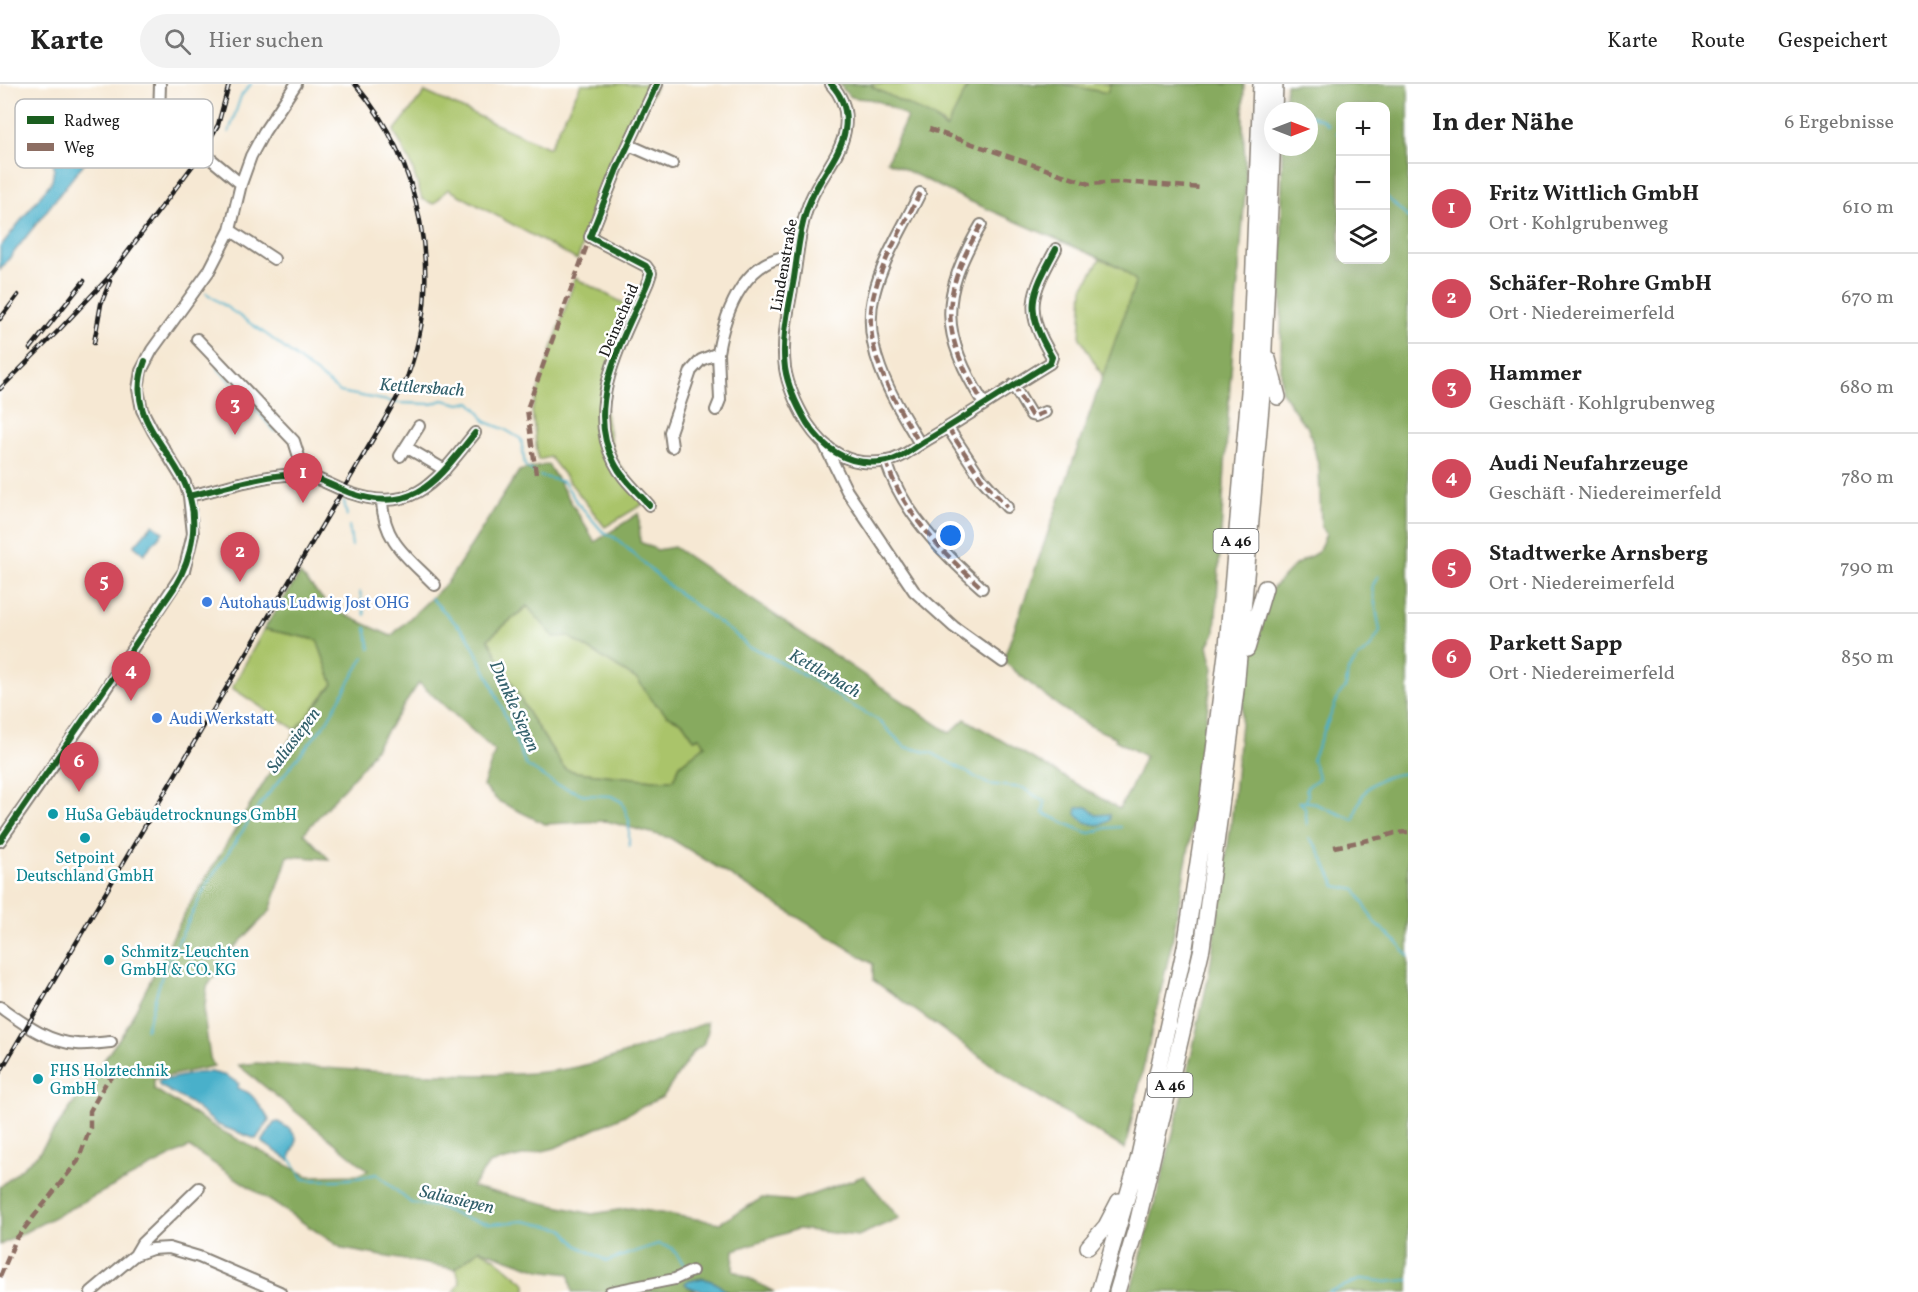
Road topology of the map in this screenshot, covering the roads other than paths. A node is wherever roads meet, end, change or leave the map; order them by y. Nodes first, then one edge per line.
1 (160, 84) edge
2 (296, 84) edge
3 (657, 84) edge
4 (831, 84) edge
5 (1261, 84) edge
6 (1275, 84) edge
7 (160, 99) edge
8 (1274, 102) edge
9 (1264, 114) edge
10 (629, 145) junction
11 (1265, 156) edge
12 (1266, 156) edge
13 (213, 161) edge
14 (672, 164) dead end
15 (241, 184) junction
16 (920, 193) dead end
17 (981, 225) dead end
18 (230, 230) junction
19 (1056, 249) dead end
20 (797, 256) junction
21 (274, 259) dead end
22 (1267, 289) junction
23 (197, 339) dead end
24 (718, 353) junction
25 (1016, 383) junction
26 (1278, 397) dead end
27 (984, 404) junction
28 (716, 410) dead end
29 (1045, 412) dead end
30 (419, 426) dead end
31 (948, 428) junction
32 (474, 433) dead end
33 (920, 444) junction
34 (825, 446) junction
35 (672, 447) dead end
36 (886, 461) junction
37 (444, 470) junction
38 (300, 475) junction
39 (189, 496) junction
40 (382, 501) junction
41 (649, 505) dead end
42 (1006, 507) dead end
43 (435, 585) dead end
44 (982, 588) dead end
45 (1265, 588) dead end
46 (1003, 662) dead end
47 (1236, 690) junction
48 (0, 841) edge
49 (0, 1007) edge
50 (111, 1042) dead end
51 (1138, 1160) junction
52 (199, 1188) dead end
53 (1088, 1247) dead end
54 (135, 1255) junction
55 (692, 1271) dead end
56 (91, 1292) edge
57 (280, 1292) edge
58 (610, 1292) edge
59 (1099, 1292) edge
60 (1117, 1292) edge

1 - 7 street
2 - 15 street
3 - 10 street
4 - 20 street, Lindenstraße
5 - 9 highway, A 46
6 - 8 highway
10 - 14 street
10 - 41 street, Deinscheid
11 - 51 highway, A 46
12 - 22 highway, A 46
13 - 15 street
15 - 18 street
16 - 33 street
17 - 27 street
18 - 21 street
18 - 39 street
19 - 25 street
20 - 24 street
20 - 34 street, Lindenstraße
22 - 26 highway
22 - 47 highway, A 46
23 - 38 street
24 - 28 street
24 - 35 street
25 - 27 street
25 - 29 street
27 - 31 street
30 - 37 street
31 - 33 street
31 - 42 street
32 - 37 street
33 - 36 street
34 - 36 street
34 - 46 street
36 - 44 street
37 - 40 street
38 - 39 street
38 - 40 street
39 - 48 street
40 - 43 street
45 - 47 highway
47 - 60 highway, A 46
49 - 50 street
51 - 53 highway
51 - 59 highway, A 46
52 - 54 street
54 - 56 street
54 - 57 street
55 - 58 street

